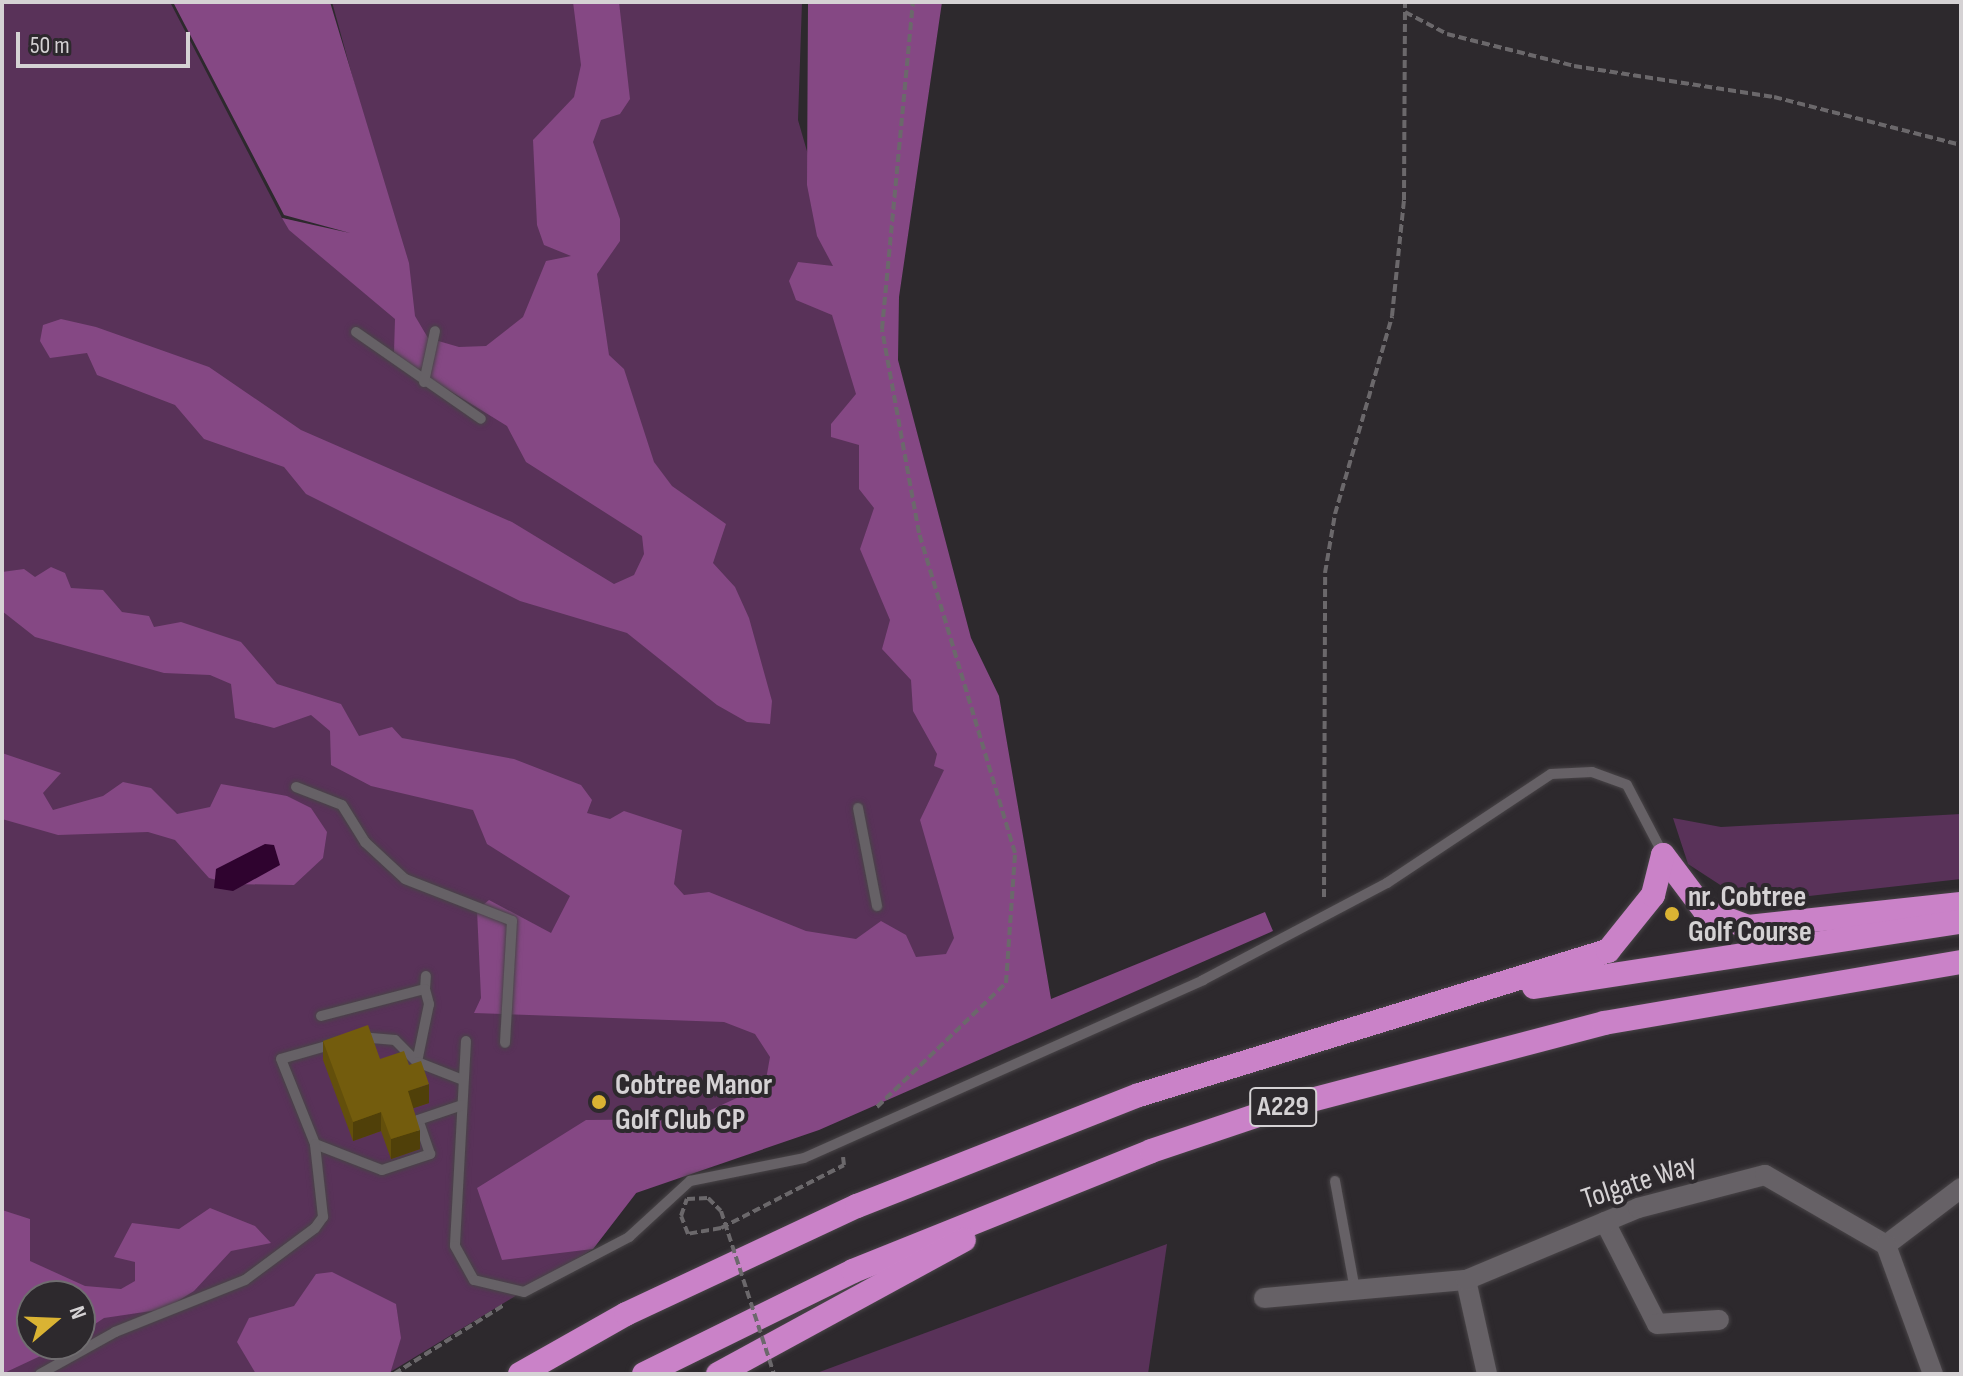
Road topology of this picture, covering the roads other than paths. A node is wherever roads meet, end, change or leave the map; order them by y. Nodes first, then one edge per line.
1 (435, 331) dead end
2 (356, 332) dead end
3 (424, 382) junction
4 (481, 419) dead end
5 (296, 787) dead end
6 (858, 808) dead end
7 (1663, 855) junction
8 (1961, 904) edge
9 (877, 906) dead end
10 (1961, 922) edge
11 (1961, 962) edge
12 (426, 976) dead end
13 (425, 989) junction
14 (321, 1016) dead end
15 (1399, 1016) junction
16 (466, 1041) dead end
17 (505, 1043) dead end
18 (417, 1062) junction
19 (463, 1080) junction
20 (462, 1105) junction
21 (315, 1144) junction
22 (1071, 1181) junction
23 (1335, 1181) dead end
24 (1961, 1188) edge
25 (1605, 1222) junction
26 (1886, 1245) junction
27 (1466, 1280) junction
28 (1355, 1290) junction
29 (1264, 1298) dead end
30 (1719, 1320) dead end
31 (40, 1374) edge
32 (520, 1374) edge
33 (644, 1374) edge
34 (718, 1374) edge
35 (1487, 1374) edge
36 (1933, 1374) edge

1 - 3 lane
2 - 3 lane
3 - 4 lane
5 - 17 lane
6 - 9 lane
7 - 8 highway
7 - 15 highway
7 - 20 lane
10 - 15 highway, A229
11 - 22 highway, A229
12 - 13 lane
13 - 14 lane
13 - 18 lane
15 - 32 highway, A229
16 - 19 lane
18 - 19 lane
18 - 21 lane
19 - 20 lane
20 - 21 lane
21 - 31 lane
22 - 33 highway, A229
22 - 34 highway
23 - 28 lane
24 - 26 street
25 - 26 street, Tolgate Way
25 - 27 street, Tolgate Way
25 - 30 street
26 - 36 street
27 - 28 street, Tolgate Way
27 - 35 street
28 - 29 street, Tolgate Way

